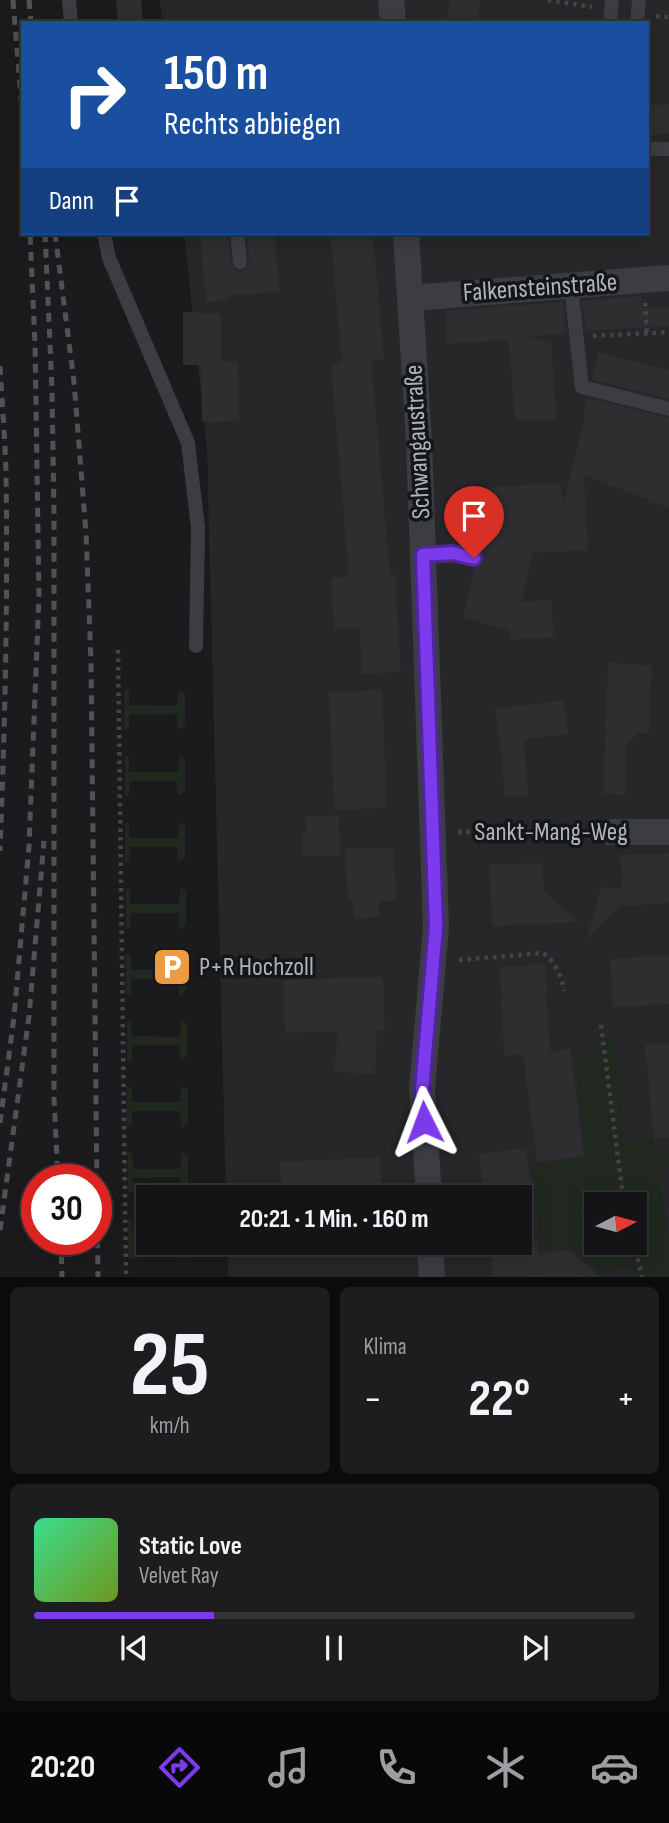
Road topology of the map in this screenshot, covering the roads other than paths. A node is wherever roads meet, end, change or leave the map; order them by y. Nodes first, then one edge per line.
1 (69, 0) edge
2 (391, 0) edge
3 (612, 0) edge
4 (639, 0) edge
5 (71, 21) edge
6 (393, 21) edge
7 (610, 21) edge
8 (637, 21) edge
9 (649, 149) edge
10 (669, 149) edge
11 (104, 235) edge
12 (237, 235) edge
13 (406, 235) edge
14 (240, 262) dead end
15 (669, 278) edge
16 (571, 286) junction
17 (411, 298) junction
18 (669, 410) edge
19 (423, 555) junction
20 (474, 558) dead end
21 (196, 646) dead end
22 (610, 832) road end
23 (669, 832) edge
24 (428, 1185) edge
25 (431, 1255) edge
26 (432, 1277) edge

1 - 5 lane
2 - 6 street
3 - 7 lane
4 - 8 lane
9 - 10 lane
11 - 21 lane
12 - 14 lane
13 - 17 street, Schwangaustraße
15 - 16 street, Falkensteinstraße
16 - 17 street, Falkensteinstraße
16 - 18 lane
17 - 19 street, Schwangaustraße
19 - 20 lane
19 - 24 street, Schwangaustraße
22 - 23 street, Sankt-Mang-Weg
25 - 26 street

